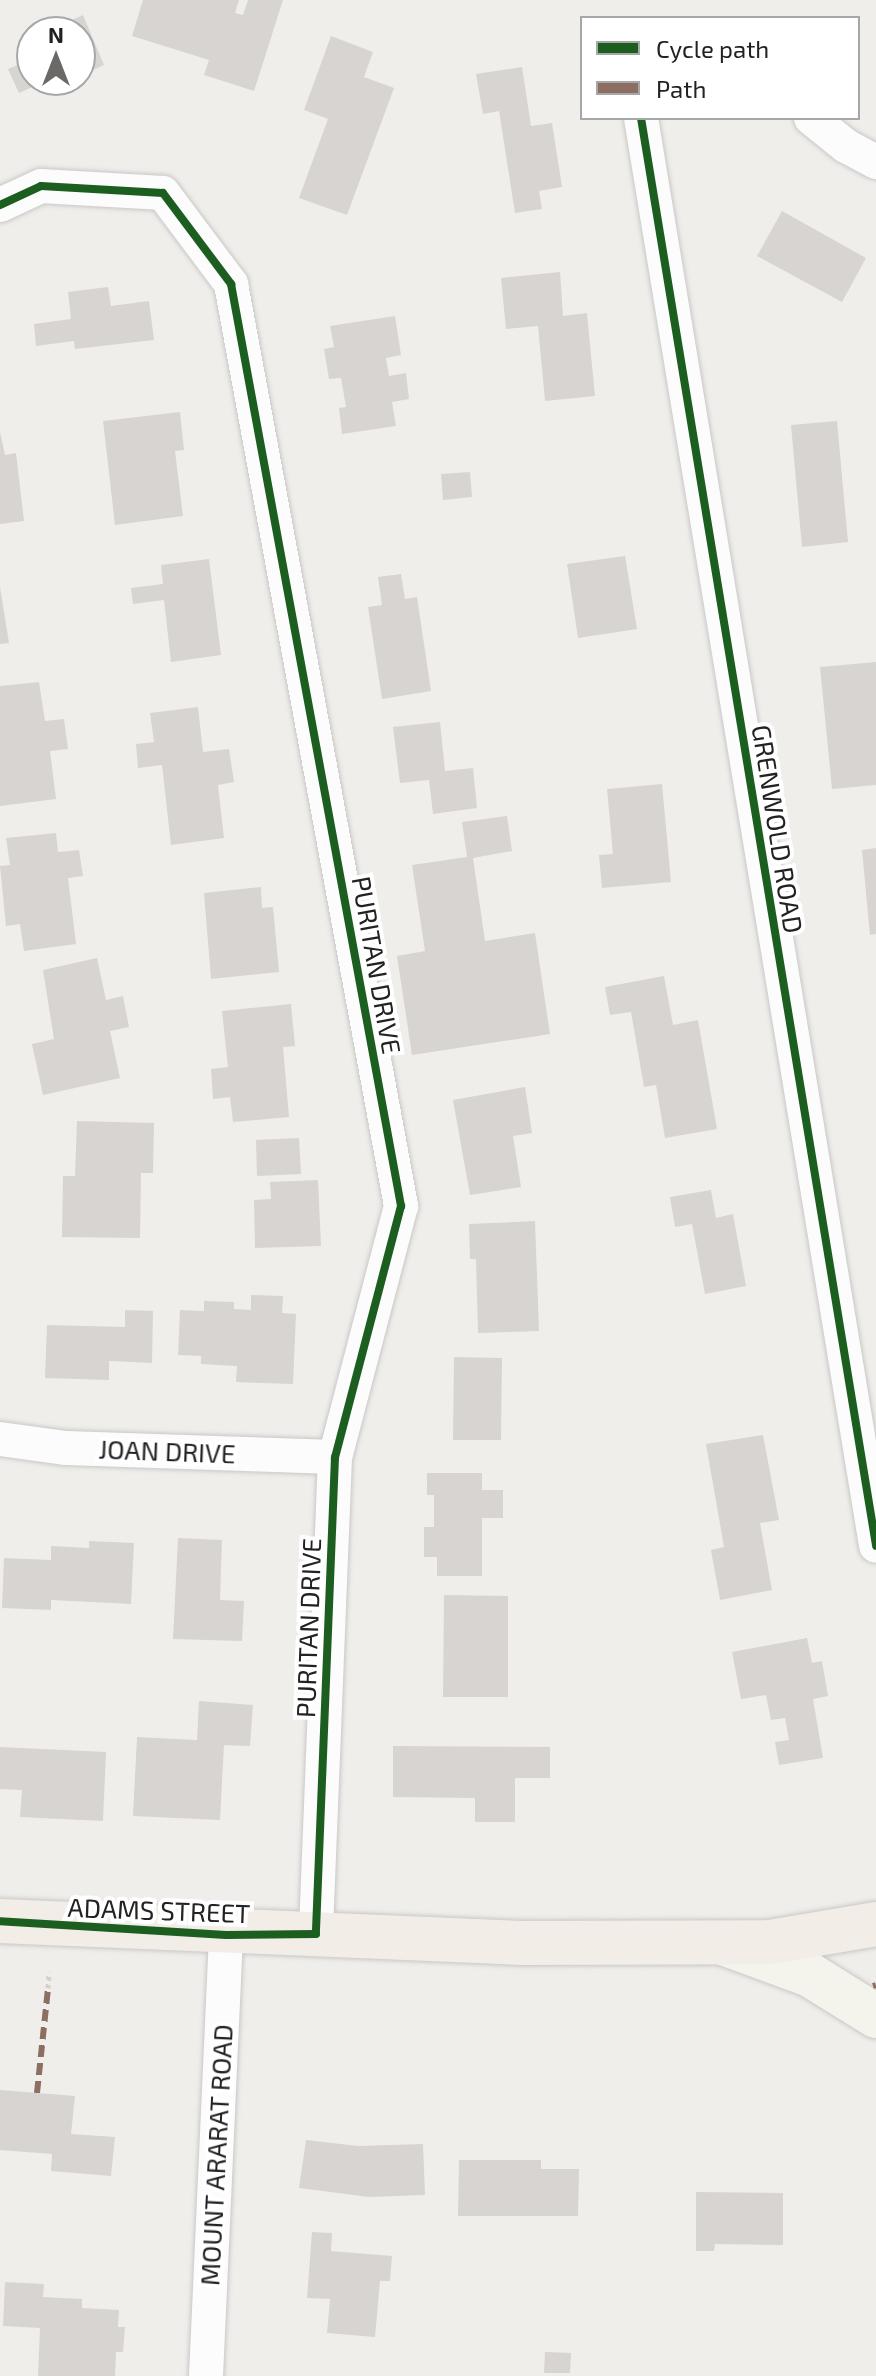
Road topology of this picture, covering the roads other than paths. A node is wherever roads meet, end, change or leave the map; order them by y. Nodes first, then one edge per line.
1 (641, 120) edge
2 (814, 120) edge
3 (876, 162) edge
4 (0, 205) edge
5 (0, 1439) edge
6 (335, 1457) junction
7 (876, 1546) edge
8 (0, 1921) edge
9 (876, 1924) edge
10 (316, 1934) junction
11 (226, 1935) junction
12 (726, 1944) junction
13 (876, 2016) edge
14 (206, 2376) edge

1 - 7 street, GRENWOLD ROAD
2 - 3 street
4 - 6 street, PURITAN DRIVE
5 - 6 street, JOAN DRIVE
6 - 10 street, PURITAN DRIVE
8 - 11 main road, ADAMS STREET
9 - 12 main road, ADAMS STREET
10 - 11 main road, ADAMS STREET
10 - 12 main road, ADAMS STREET
11 - 14 street, MOUNT ARARAT ROAD
12 - 13 street

